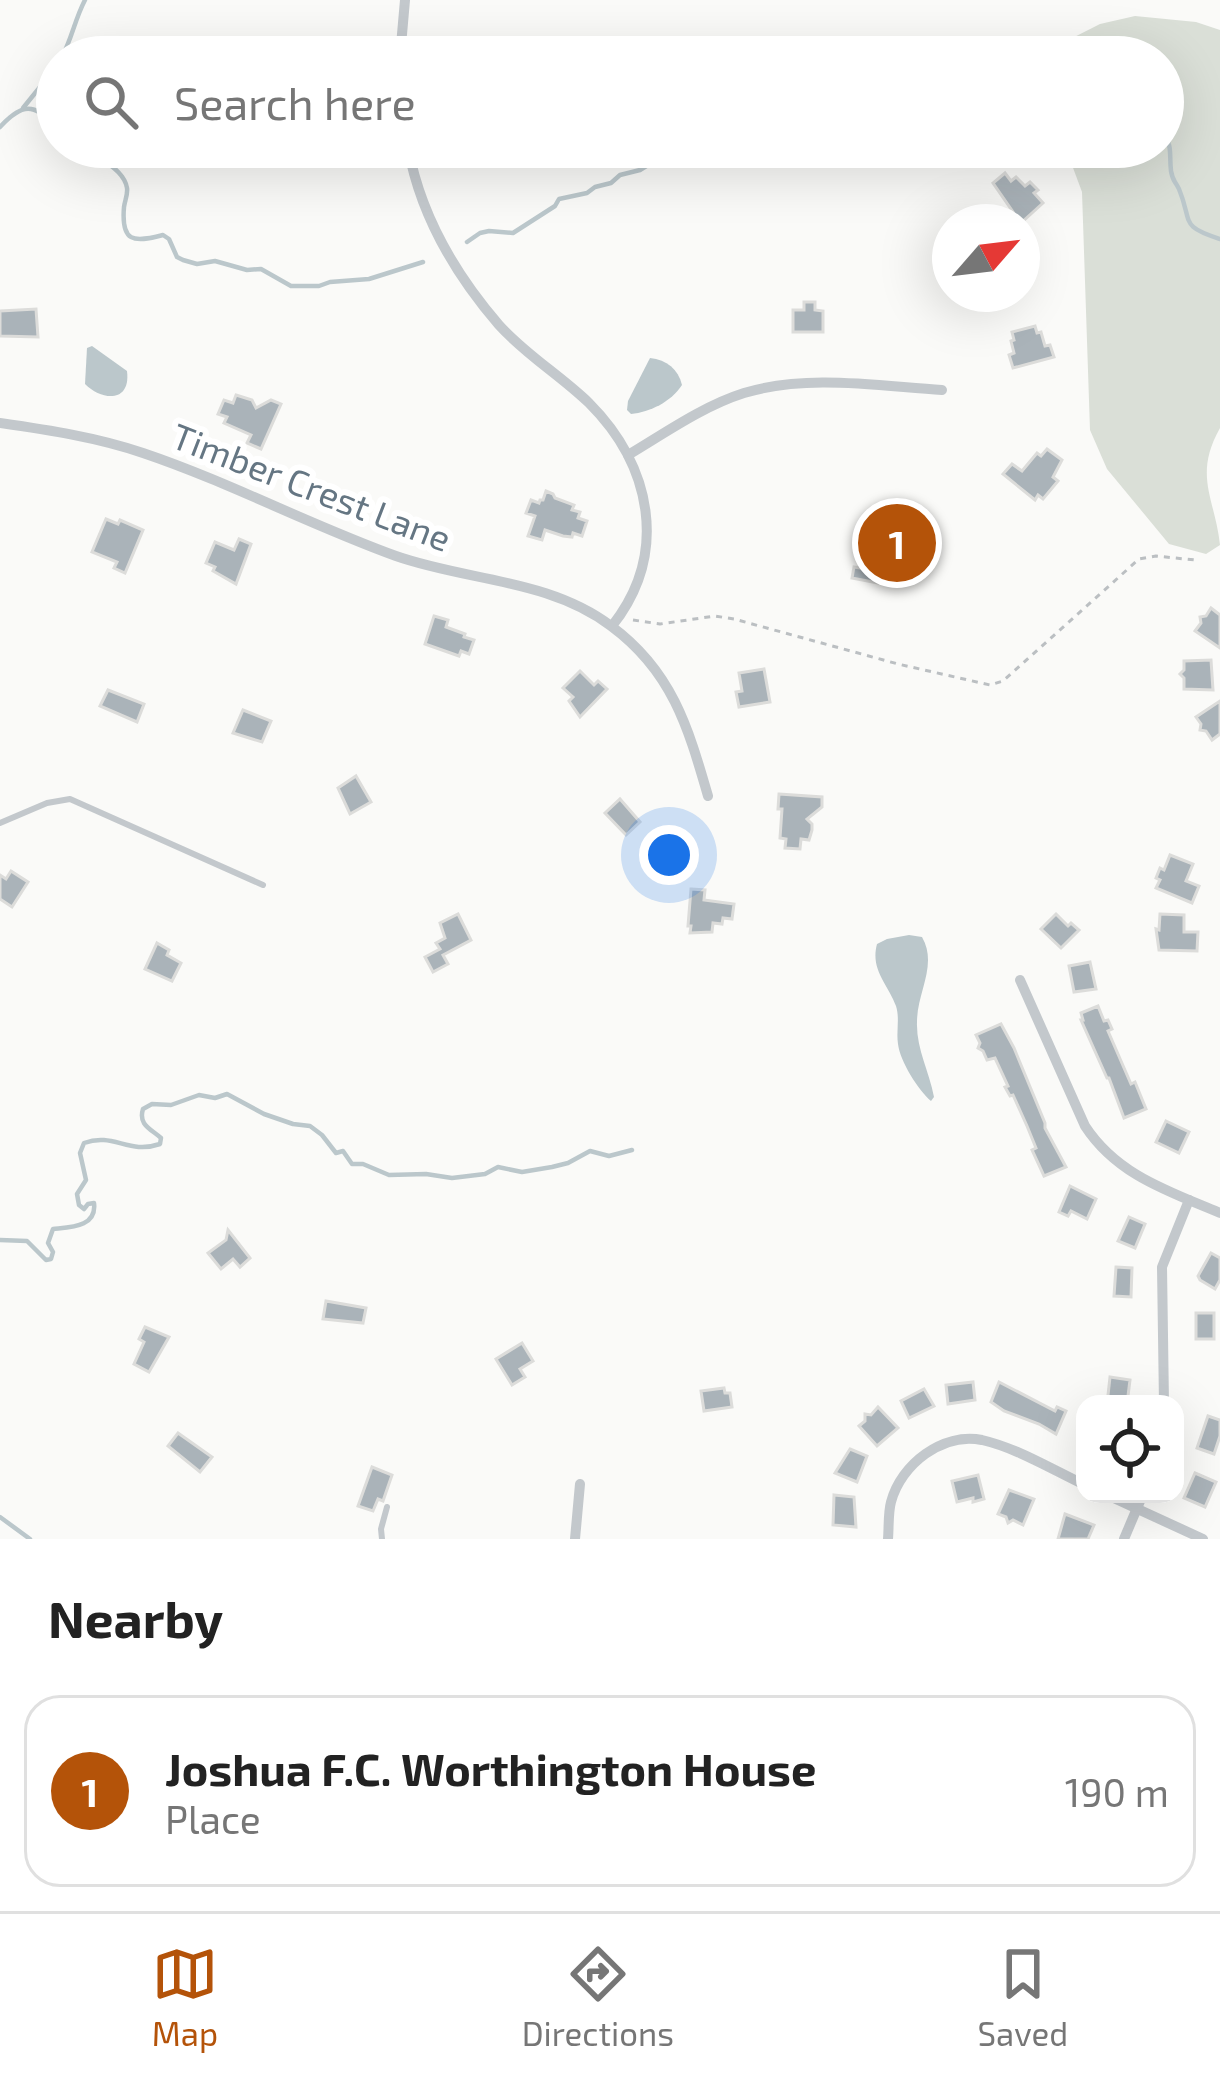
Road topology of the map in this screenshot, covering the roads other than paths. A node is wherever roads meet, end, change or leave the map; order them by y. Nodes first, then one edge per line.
1 (405, 0) edge
2 (402, 36) edge
3 (414, 168) edge
4 (942, 390) dead end
5 (0, 423) edge
6 (628, 455) junction
7 (616, 622) junction
8 (708, 796) dead end
9 (0, 823) edge
10 (263, 885) dead end
11 (1020, 980) dead end
12 (1189, 1200) junction
13 (1220, 1213) edge
14 (1164, 1395) edge
15 (1076, 1481) edge
16 (580, 1484) dead end
17 (1124, 1503) edge
18 (1139, 1503) edge
19 (387, 1507) dead end
20 (1136, 1509) junction
21 (382, 1539) edge
22 (575, 1539) edge
23 (888, 1539) edge
24 (1124, 1539) edge
25 (1203, 1539) edge

1 - 2 street
3 - 6 street
4 - 6 street
5 - 7 street, Timber Crest Lane
6 - 7 street
7 - 8 street, Timber Crest Lane
9 - 10 lane
11 - 12 street
12 - 13 street
12 - 14 street
15 - 23 street
16 - 22 street
17 - 20 street
18 - 20 street
19 - 21 lane
20 - 24 street
20 - 25 street

